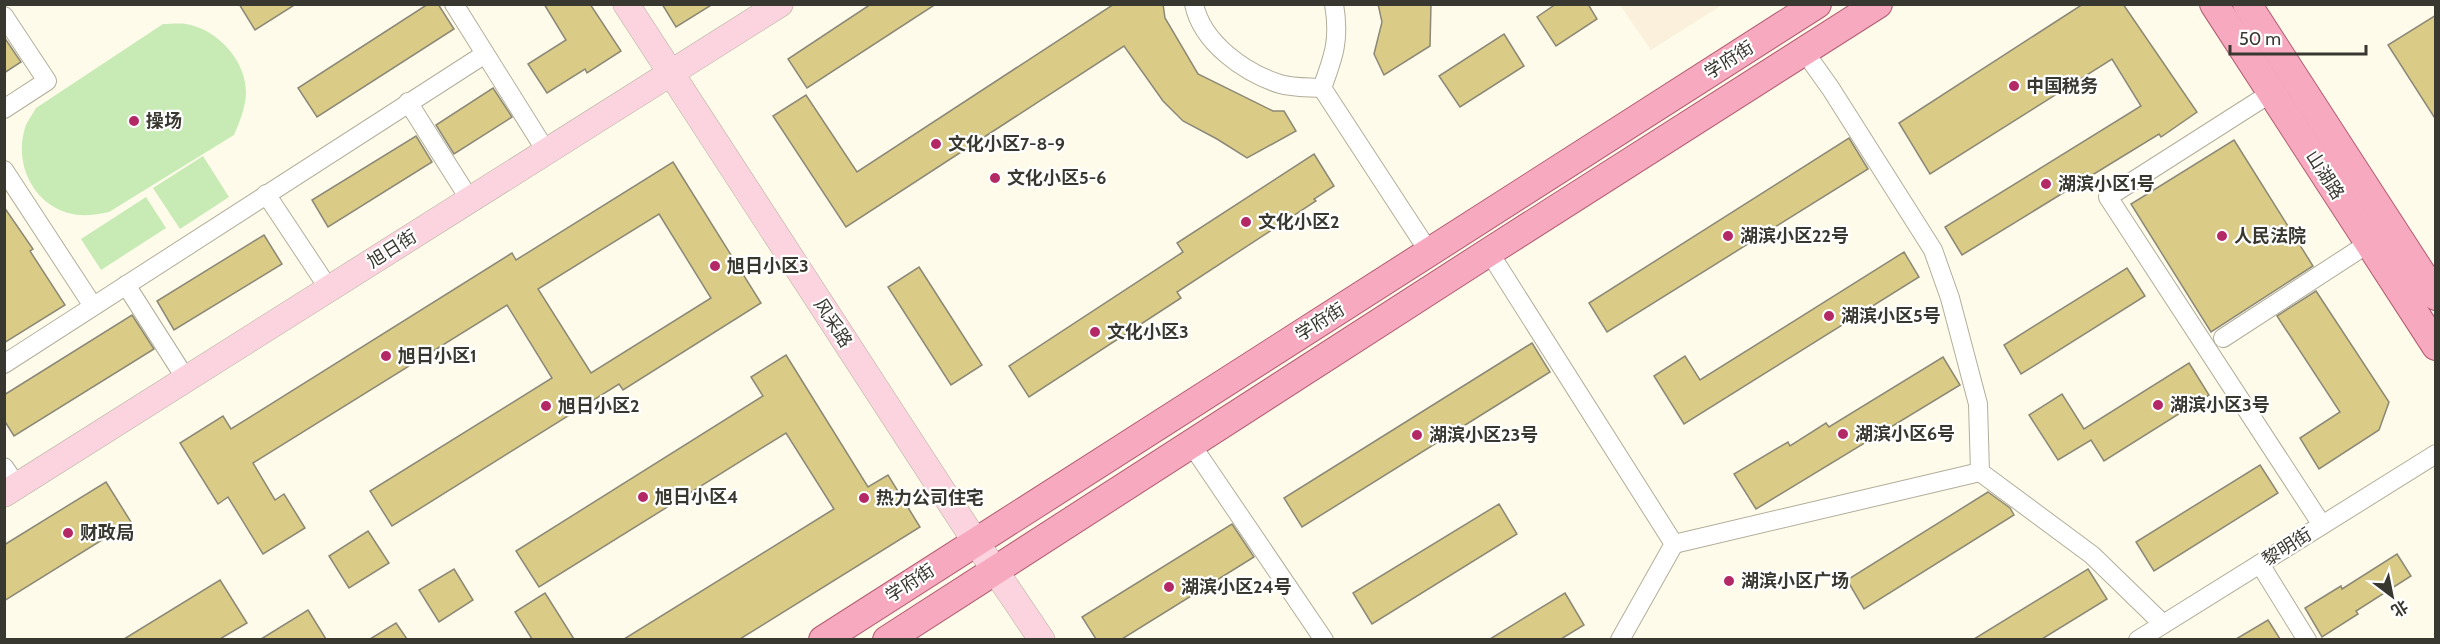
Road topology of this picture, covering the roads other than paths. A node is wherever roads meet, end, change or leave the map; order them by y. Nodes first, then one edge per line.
1 (454, 4) edge
2 (626, 4) edge
3 (780, 4) edge
4 (1194, 4) edge
5 (1334, 4) edge
6 (1817, 4) edge
7 (1878, 4) edge
8 (2214, 4) edge
9 (2247, 4) edge
10 (4, 16) edge
11 (1804, 51) junction
12 (485, 54) junction
13 (671, 74) junction
14 (1322, 88) junction
15 (2271, 93) junction
16 (408, 102) junction
17 (4, 109) edge
18 (546, 151) junction
19 (1569, 162) junction
20 (4, 170) edge
21 (1587, 189) junction
22 (266, 194) junction
23 (470, 200) junction
24 (2369, 243) junction
25 (1429, 252) junction
26 (1489, 252) junction
27 (126, 285) junction
28 (328, 289) junction
29 (2436, 296) edge
30 (93, 306) junction
31 (2223, 338) dead end
32 (2436, 346) edge
33 (4, 364) edge
34 (186, 379) junction
35 (1191, 444) junction
36 (2436, 454) edge
37 (1980, 472) junction
38 (9, 482) edge
39 (2322, 525) junction
40 (975, 541) junction
41 (1674, 544) junction
42 (2260, 564) junction
43 (996, 569) junction
44 (2163, 624) junction
45 (823, 639) edge
46 (887, 639) edge
47 (1042, 639) edge
48 (1324, 639) edge
49 (1620, 639) edge
50 (2138, 639) edge
51 (2307, 639) edge

1 - 12 street
2 - 13 main road, 风采路
3 - 13 main road, 旭日街
4 - 14 street
5 - 14 street
6 - 19 main road, 学府街
7 - 11 main road, 学府街
8 - 15 main road, 山湖路
9 - 29 main road, 山湖路
10 - 17 street
11 - 21 main road, 学府街
11 - 37 street
12 - 16 street
12 - 18 street
13 - 18 main road, 旭日街
13 - 40 main road, 风采路
14 - 25 street
15 - 24 main road, 山湖路
15 - 39 street
16 - 22 street
16 - 23 street
18 - 23 main road, 旭日街
19 - 21 main road
19 - 25 main road, 学府街
20 - 30 street
21 - 26 main road, 学府街
22 - 27 street
22 - 28 street
23 - 28 main road, 旭日街
24 - 31 street
24 - 32 main road, 山湖路
25 - 40 main road, 学府街
26 - 35 main road, 学府街
26 - 41 street
27 - 30 street
27 - 34 street
28 - 34 main road, 旭日街
30 - 33 street
34 - 38 main road, 旭日街
35 - 43 main road, 学府街
35 - 48 street
36 - 39 street, 黎明街
37 - 41 street
37 - 44 street
39 - 42 street, 黎明街
40 - 43 main road, 风采路
40 - 45 main road, 学府街
41 - 49 street
42 - 44 street, 黎明街
42 - 51 street
43 - 46 main road, 学府街
43 - 47 main road, 风采路
44 - 50 street, 黎明街

